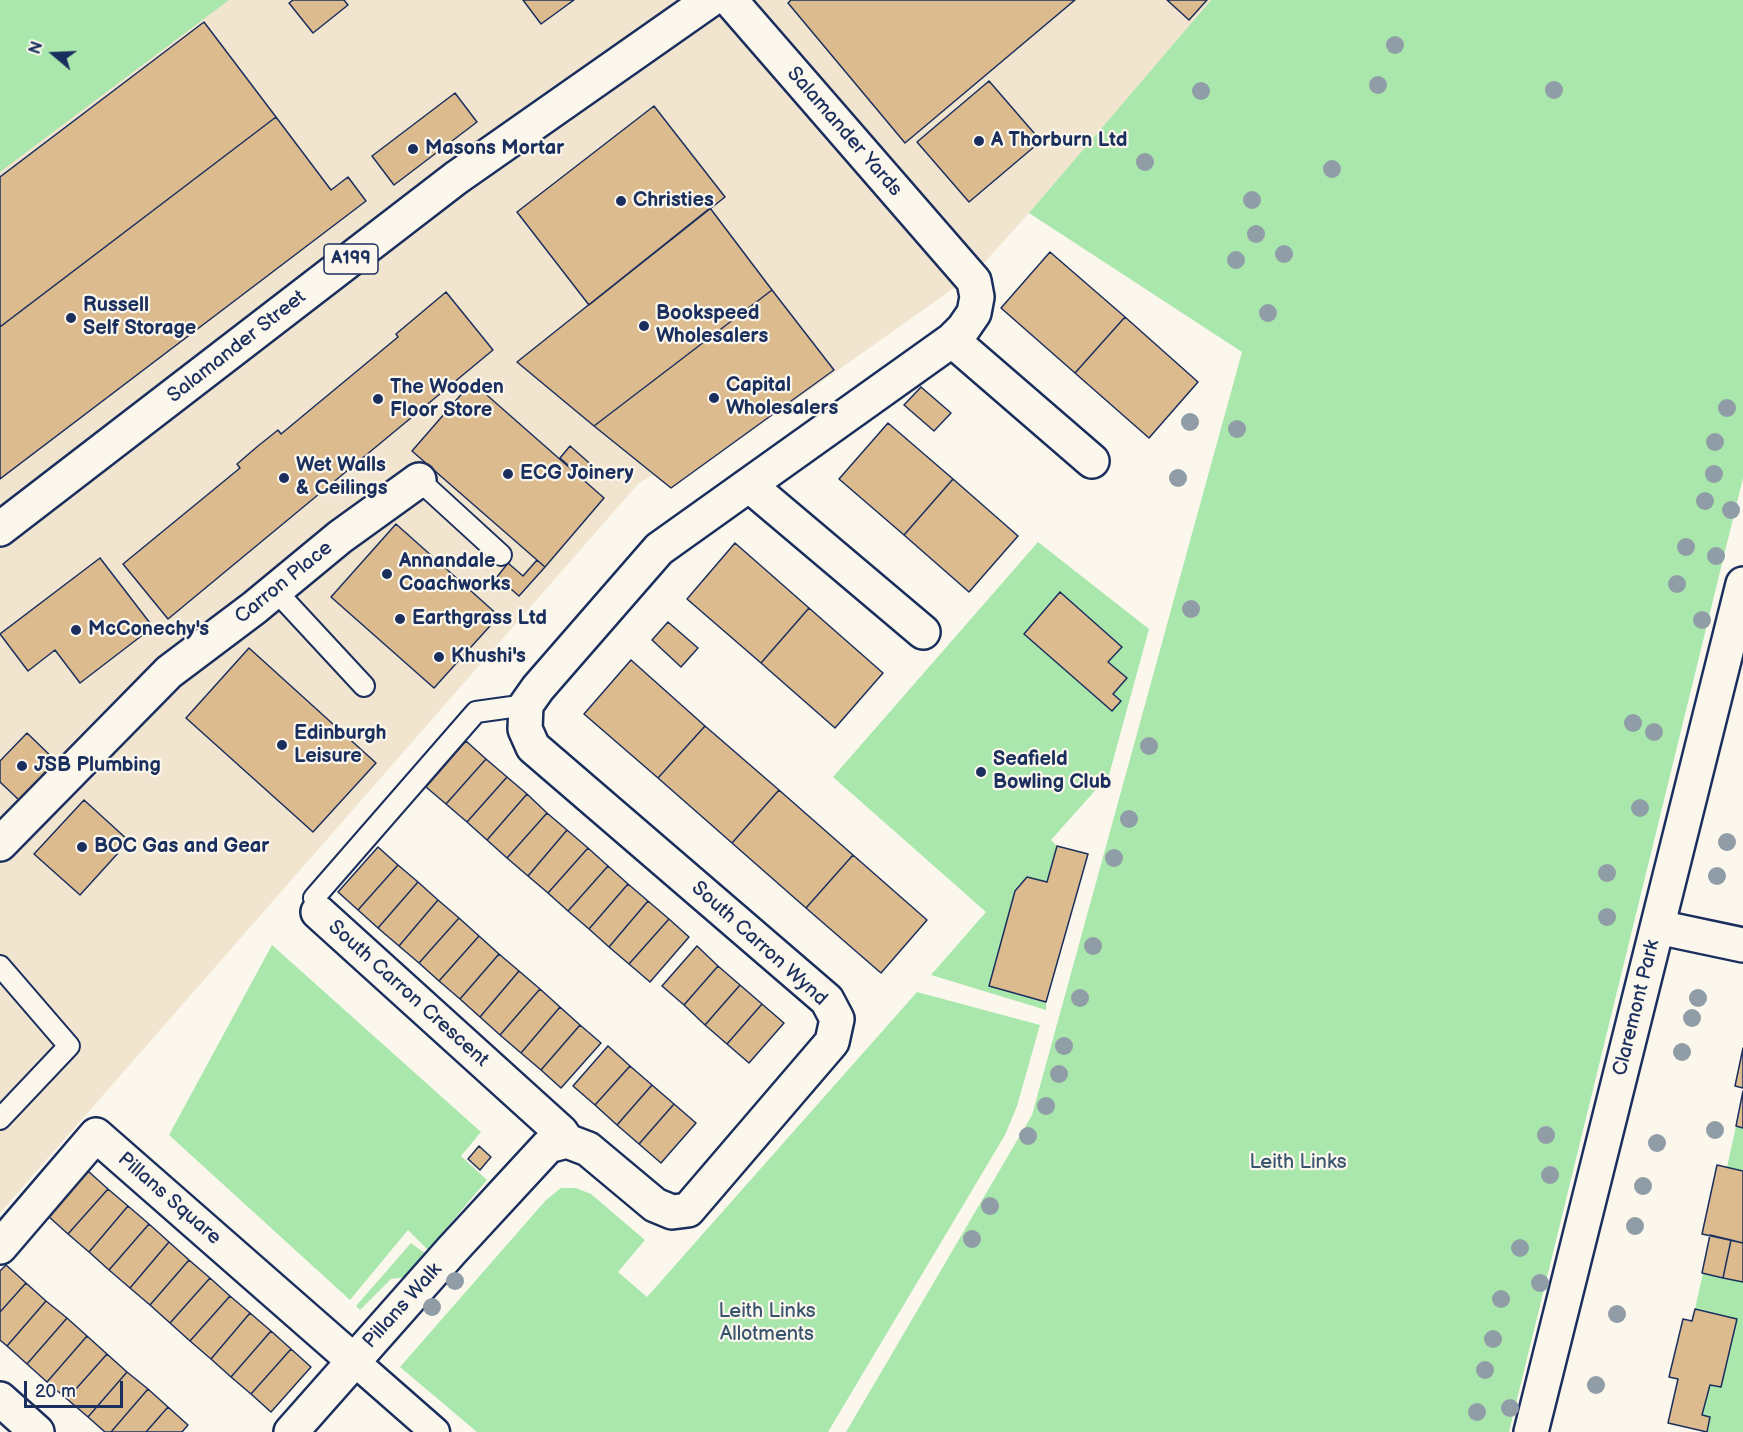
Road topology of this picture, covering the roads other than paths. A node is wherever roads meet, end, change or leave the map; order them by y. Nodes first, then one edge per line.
1 (710, 0) edge
2 (730, 0) edge
3 (952, 340) junction
4 (1092, 461) dead end
5 (419, 480) joint
6 (749, 485) junction
7 (0, 530) edge
8 (501, 555) dead end
9 (1743, 584) edge
10 (275, 590) junction
11 (924, 632) dead end
12 (364, 686) dead end
13 (526, 705) junction
14 (0, 844) edge
15 (318, 912) joint
16 (1658, 927) junction
17 (1743, 945) edge
18 (0, 966) edge
19 (0, 1119) edge
20 (567, 1141) junction
21 (0, 1247) edge
22 (354, 1361) junction
23 (0, 1399) edge
24 (37, 1432) edge
25 (291, 1432) edge
26 (435, 1432) edge
27 (1531, 1432) edge

1 - 7 street, Salamander Street / A199
2 - 3 street, Salamander Yards
3 - 4 street
3 - 6 street
5 - 8 lane
5 - 10 street, Carron Place
6 - 11 street
6 - 13 street
9 - 16 street, Claremont Park
10 - 12 lane
10 - 14 street, Carron Place
13 - 15 lane, South Carron Crescent
13 - 20 street, South Carron Wynd
15 - 20 street, South Carron Crescent
16 - 17 street
16 - 27 street, Claremont Park
18 - 19 lane
20 - 22 street, Pillans Walk
21 - 22 street, Pillans Square
22 - 25 street, Pillans Walk
22 - 26 street, Pillans Walk
23 - 24 street

